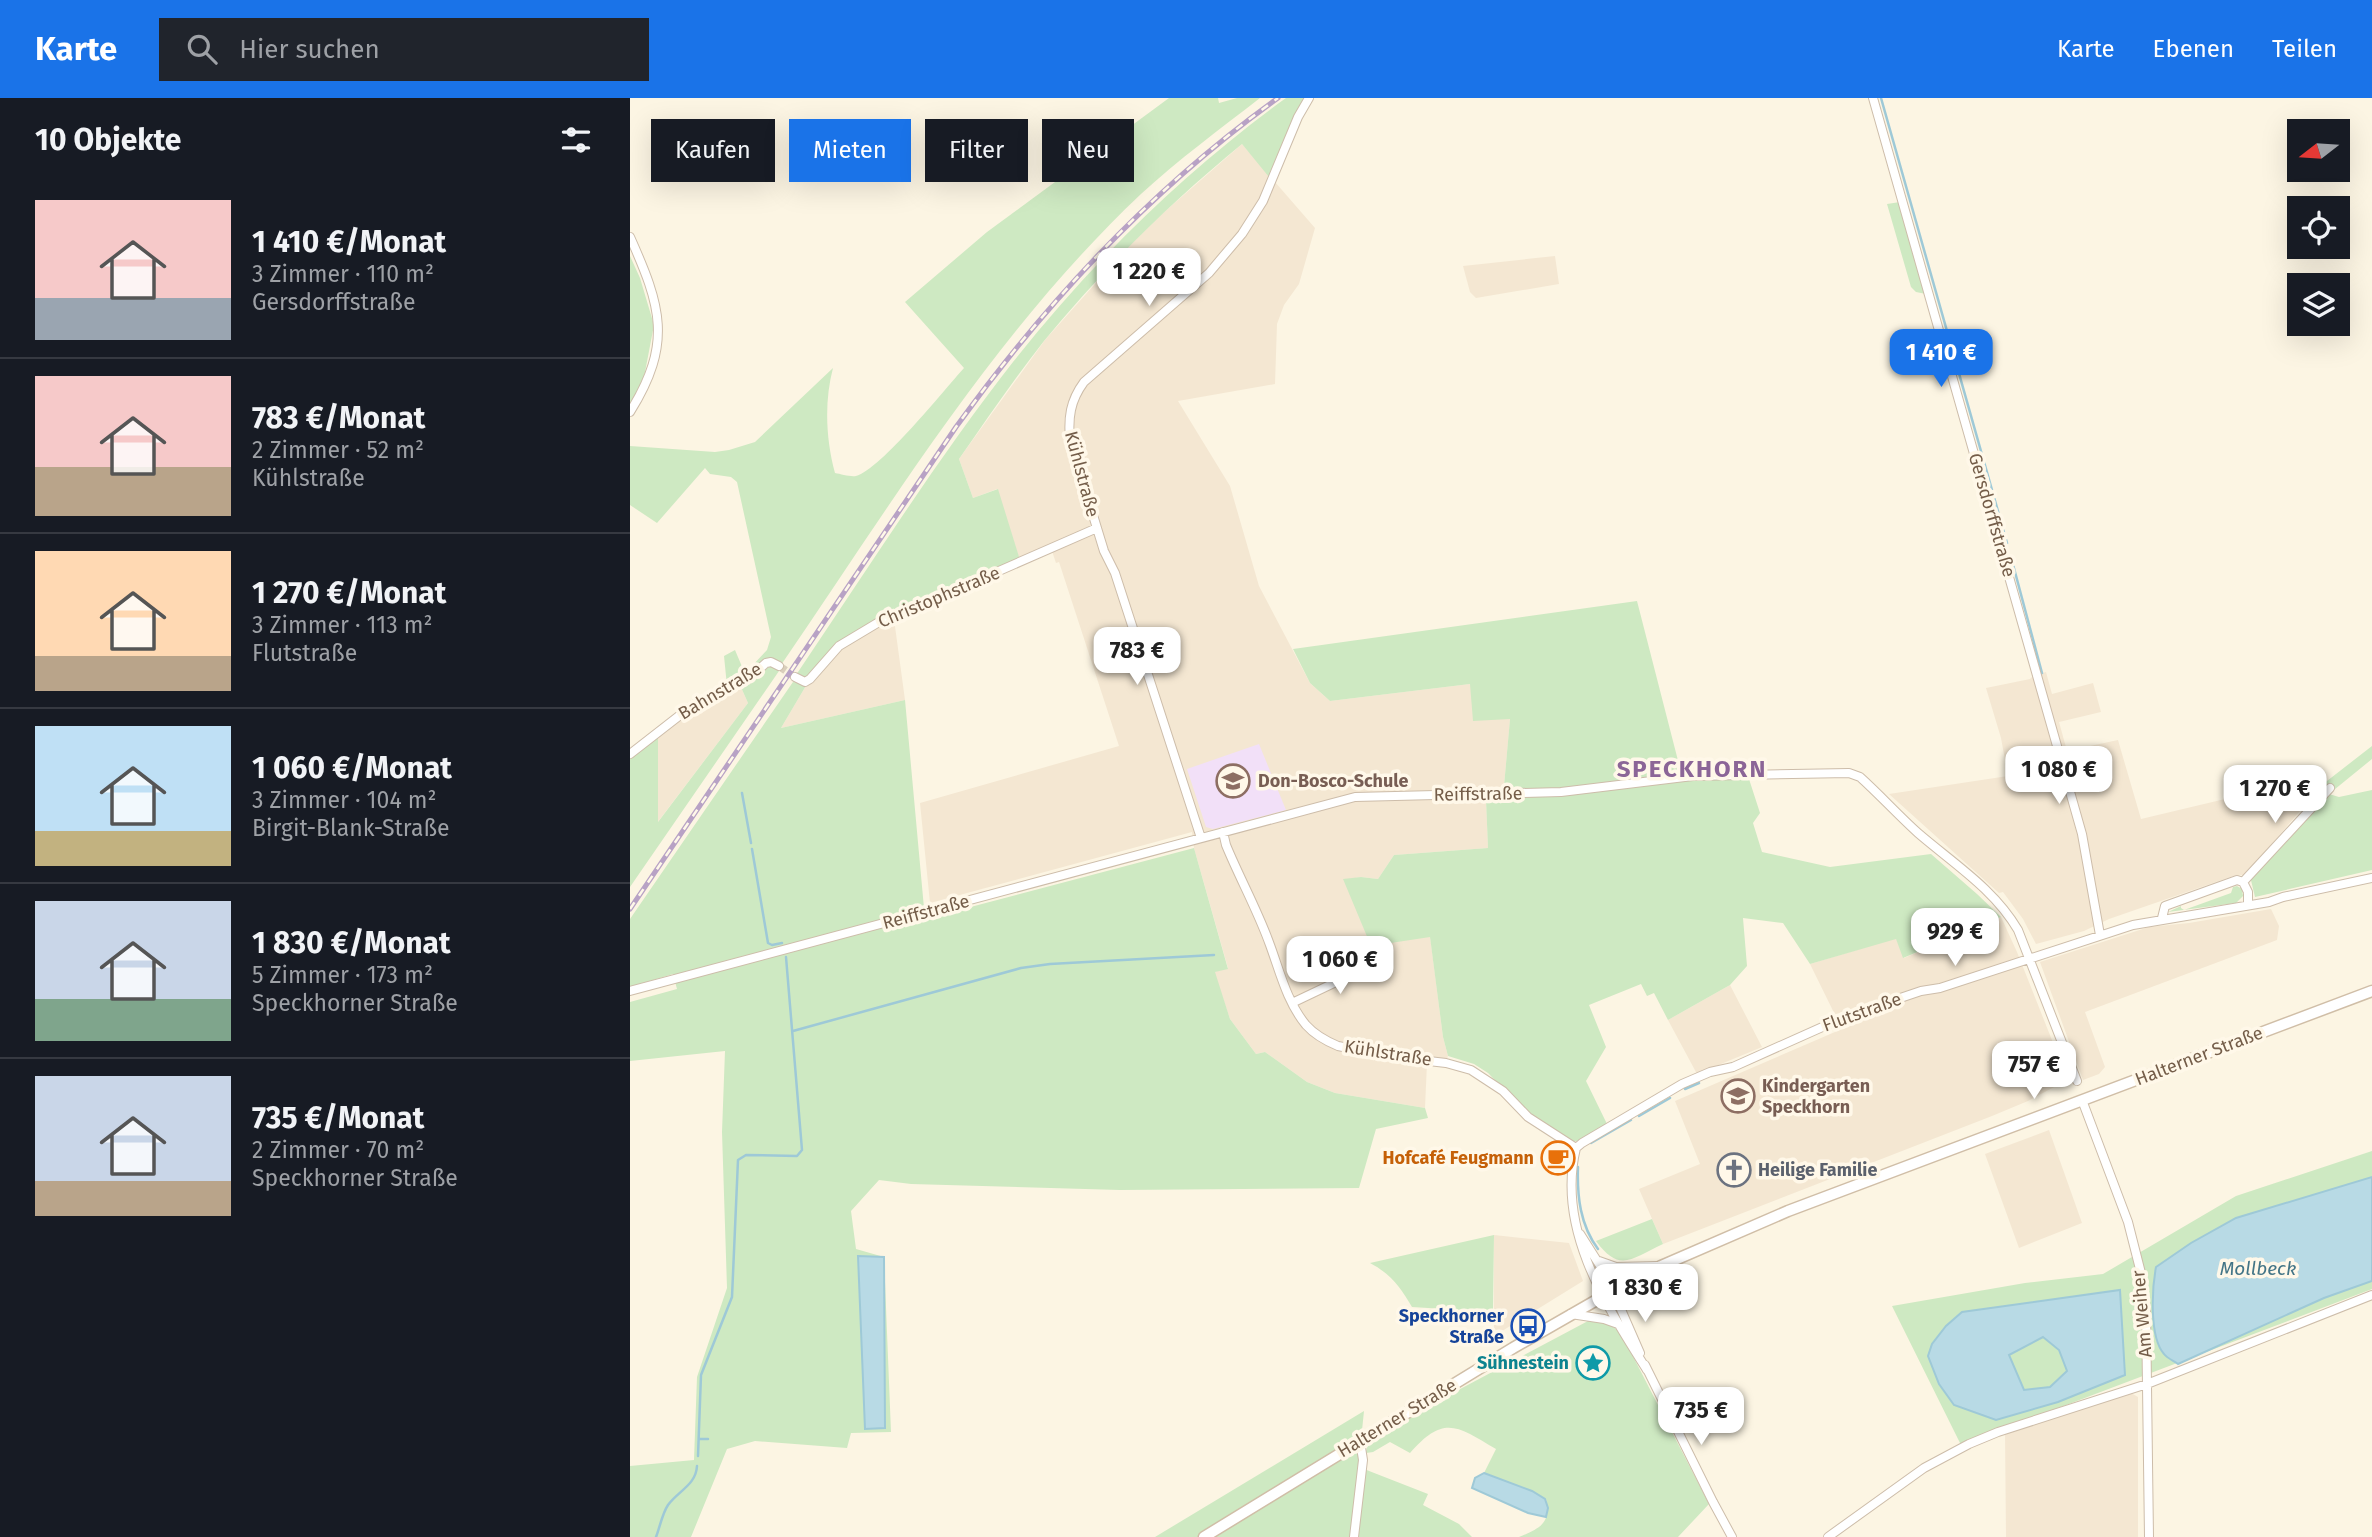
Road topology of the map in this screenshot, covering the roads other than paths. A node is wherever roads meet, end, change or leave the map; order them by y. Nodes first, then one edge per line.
1 (1309, 98) edge
2 (1874, 98) edge
3 (630, 237) edge
4 (630, 412) edge
5 (1097, 528) junction
6 (779, 666) dead end
7 (795, 677) dead end
8 (630, 754) edge
9 (2330, 788) dead end
10 (1223, 832) junction
11 (1201, 838) junction
12 (2372, 878) edge
13 (2243, 882) junction
14 (2248, 905) junction
15 (2162, 918) junction
16 (2100, 935) junction
17 (2029, 959) junction
18 (1376, 963) dead end
19 (630, 991) edge
20 (2372, 991) edge
21 (1292, 1003) junction
22 (2077, 1081) dead end
23 (2084, 1105) junction
24 (1576, 1148) junction
25 (1578, 1231) junction
26 (1598, 1261) junction
27 (1661, 1266) junction
28 (1614, 1291) junction
29 (2372, 1295) edge
30 (1602, 1297) junction
31 (1571, 1314) junction
32 (1618, 1324) junction
33 (1647, 1370) junction
34 (2147, 1384) junction
35 (1360, 1441) junction
36 (1204, 1537) edge
37 (1354, 1537) edge
38 (1732, 1537) edge
39 (1828, 1537) edge
40 (2149, 1537) edge

1 - 5 street, Kühlstraße
2 - 16 street, Gersdorffstraße
3 - 4 street
5 - 7 street, Christophstraße
5 - 11 street, Kühlstraße
6 - 8 street, Bahnstraße
9 - 13 street
10 - 11 street, Reiffstraße
10 - 17 street, Reiffstraße
10 - 21 street, Kühlstraße
11 - 19 street, Reiffstraße
12 - 14 street, Flutstraße
13 - 14 street
13 - 15 street
14 - 15 street, Flutstraße
15 - 16 street, Flutstraße
16 - 17 street, Flutstraße
17 - 22 street, Reiffstraße
17 - 24 street, Flutstraße
18 - 21 street
20 - 23 main road, Halterner Straße
21 - 24 street, Kühlstraße
23 - 27 main road, Halterner Straße
23 - 34 street, Am Weiher
24 - 25 street
25 - 26 street
25 - 30 street
26 - 27 street
26 - 28 street
27 - 28 main road, Halterner Straße
28 - 30 main road, Halterner Straße
28 - 33 street
29 - 34 street
30 - 31 main road, Halterner Straße
30 - 32 street
31 - 32 street
31 - 35 main road, Halterner Straße
32 - 33 street
33 - 38 street
34 - 39 street
34 - 40 street, Am Weiher
35 - 36 main road, Halterner Straße
35 - 37 street

